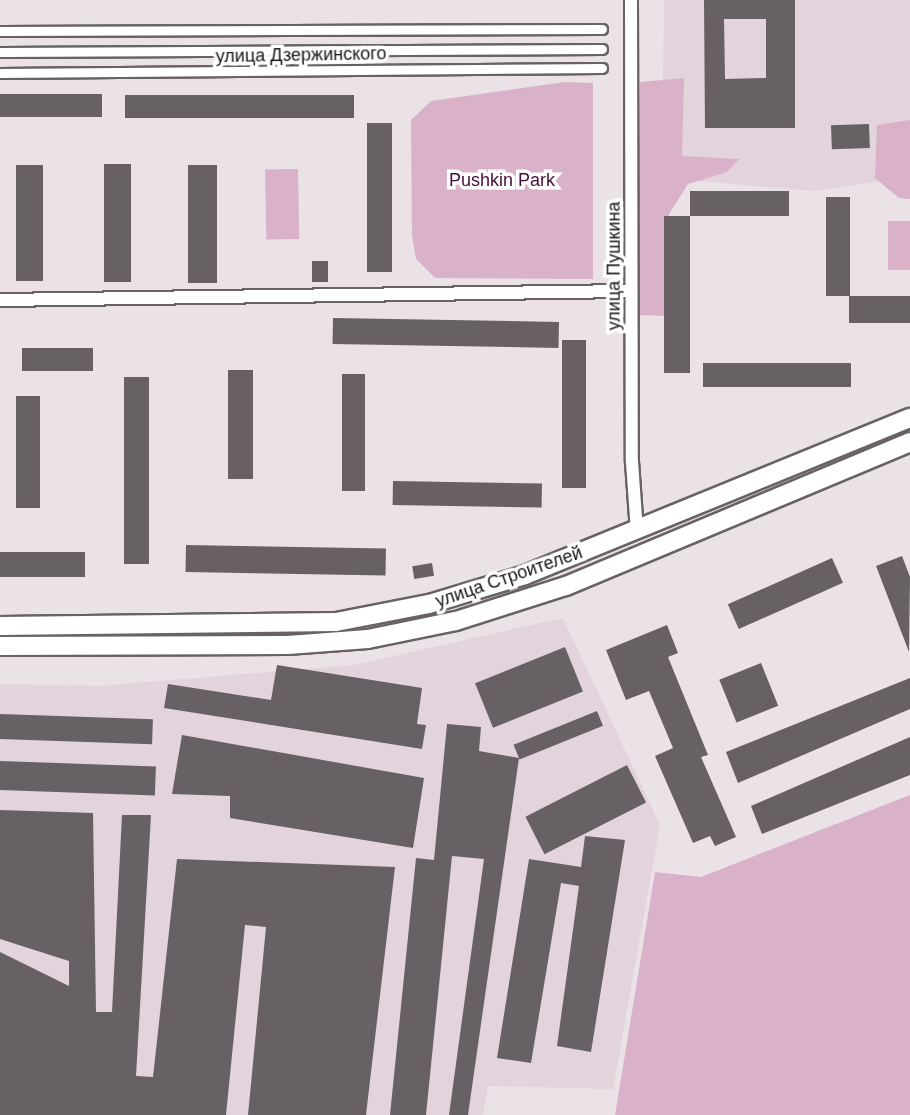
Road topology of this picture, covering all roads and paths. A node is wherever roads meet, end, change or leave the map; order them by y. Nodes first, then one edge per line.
1 (631, 0) edge
2 (602, 29) dead end
3 (0, 31) edge
4 (602, 50) dead end
5 (0, 52) edge
6 (602, 68) dead end
7 (0, 74) edge
8 (631, 291) junction
9 (0, 300) edge
10 (910, 418) edge
11 (910, 442) edge
12 (638, 531) junction
13 (644, 555) junction
14 (0, 626) edge
15 (0, 646) edge

1 - 8 street, улица Пушкина
2 - 3 street, улица Дзержинского
4 - 5 street, улица Дзержинского
6 - 7 street, улица Дзержинского
8 - 9 street
8 - 12 street, улица Пушкина
10 - 12 main road, улица Строителей
11 - 13 main road, улица Строителей
12 - 13 main road
12 - 14 main road, улица Строителей
13 - 15 main road, улица Строителей

